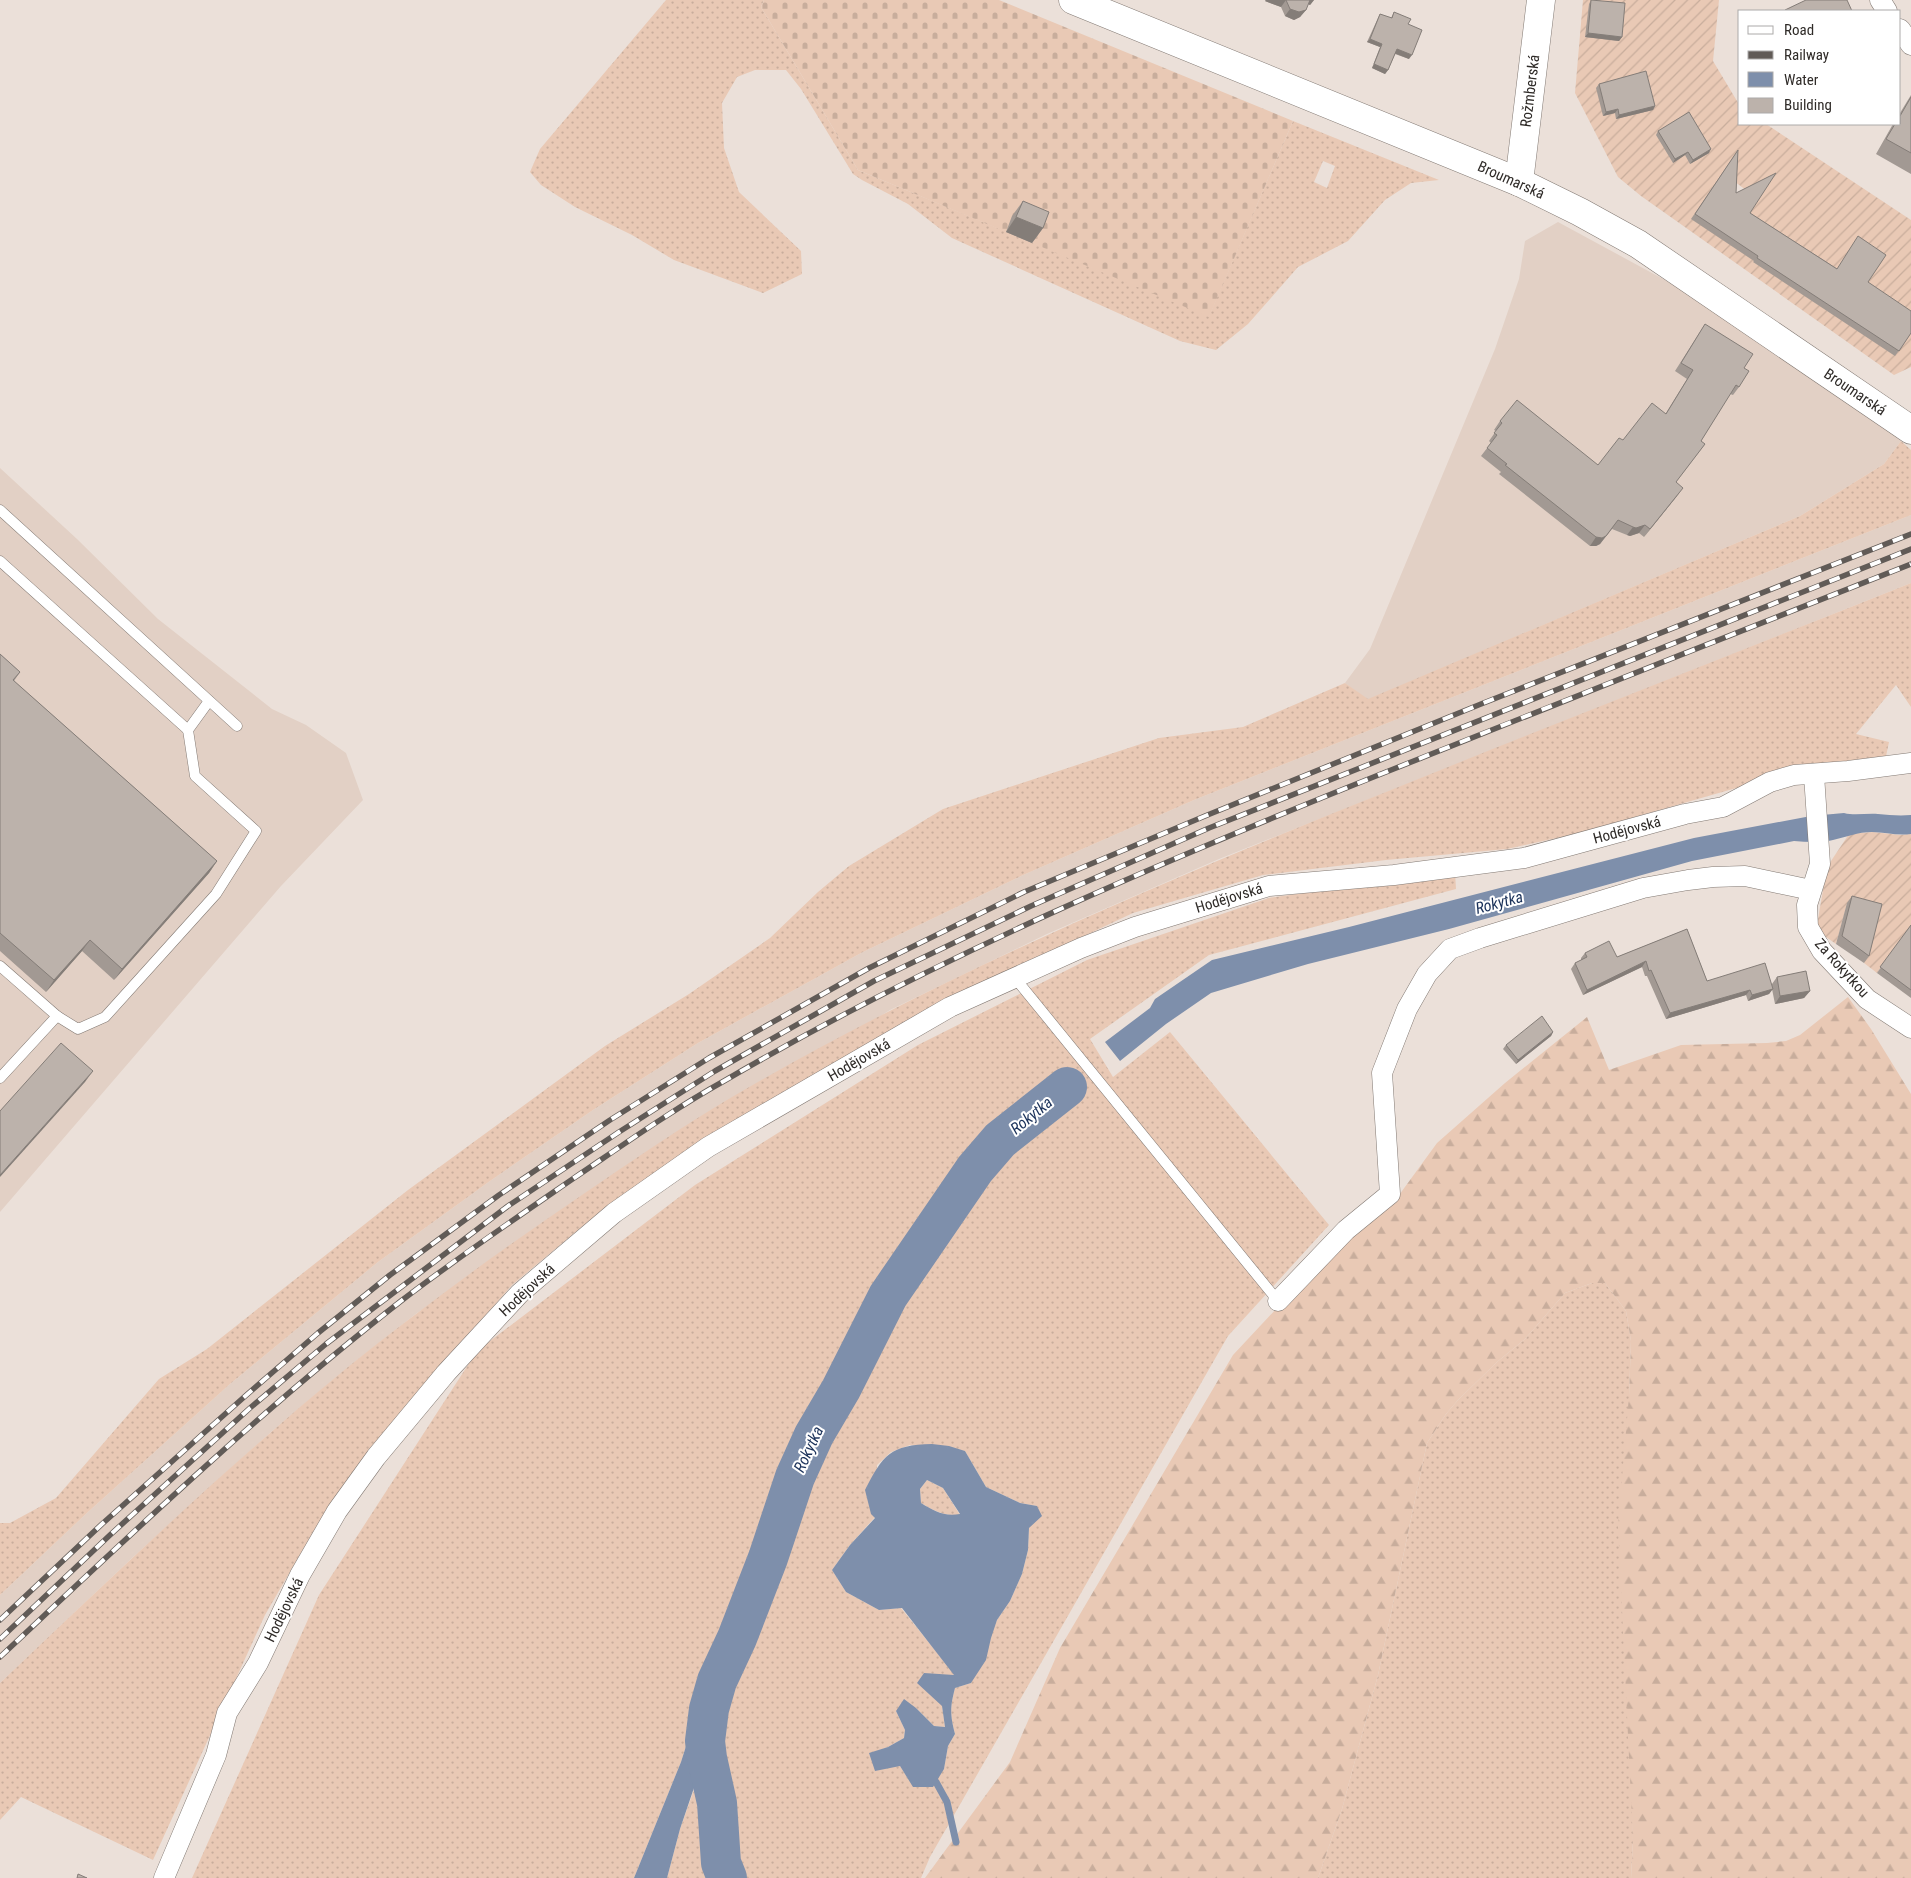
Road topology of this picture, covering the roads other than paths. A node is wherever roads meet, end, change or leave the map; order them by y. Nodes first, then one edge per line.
1 (1073, 0) edge
2 (1538, 3) edge
3 (1901, 30) edge
4 (1911, 45) edge
5 (1518, 182) junction
6 (1908, 421) edge
7 (0, 510) edge
8 (0, 561) edge
9 (209, 701) junction
10 (237, 726) dead end
11 (188, 730) junction
12 (1911, 763) edge
13 (1814, 774) junction
14 (1811, 890) junction
15 (0, 966) edge
16 (1015, 978) junction
17 (57, 1016) junction
18 (1911, 1028) edge
19 (0, 1078) edge
20 (1278, 1301) joint
21 (164, 1878) edge

1 - 5 street, Broumarská
2 - 5 street, Rožmberská
3 - 4 street
5 - 6 street, Broumarská
7 - 9 lane
8 - 11 lane
9 - 10 lane
9 - 11 lane
11 - 17 lane
12 - 13 street, Hodějovská
13 - 14 street, Za Rokytkou
13 - 16 street, Hodějovská
14 - 18 street, Za Rokytkou
14 - 20 street
15 - 17 lane
16 - 20 lane
16 - 21 street, Hodějovská
17 - 19 lane

